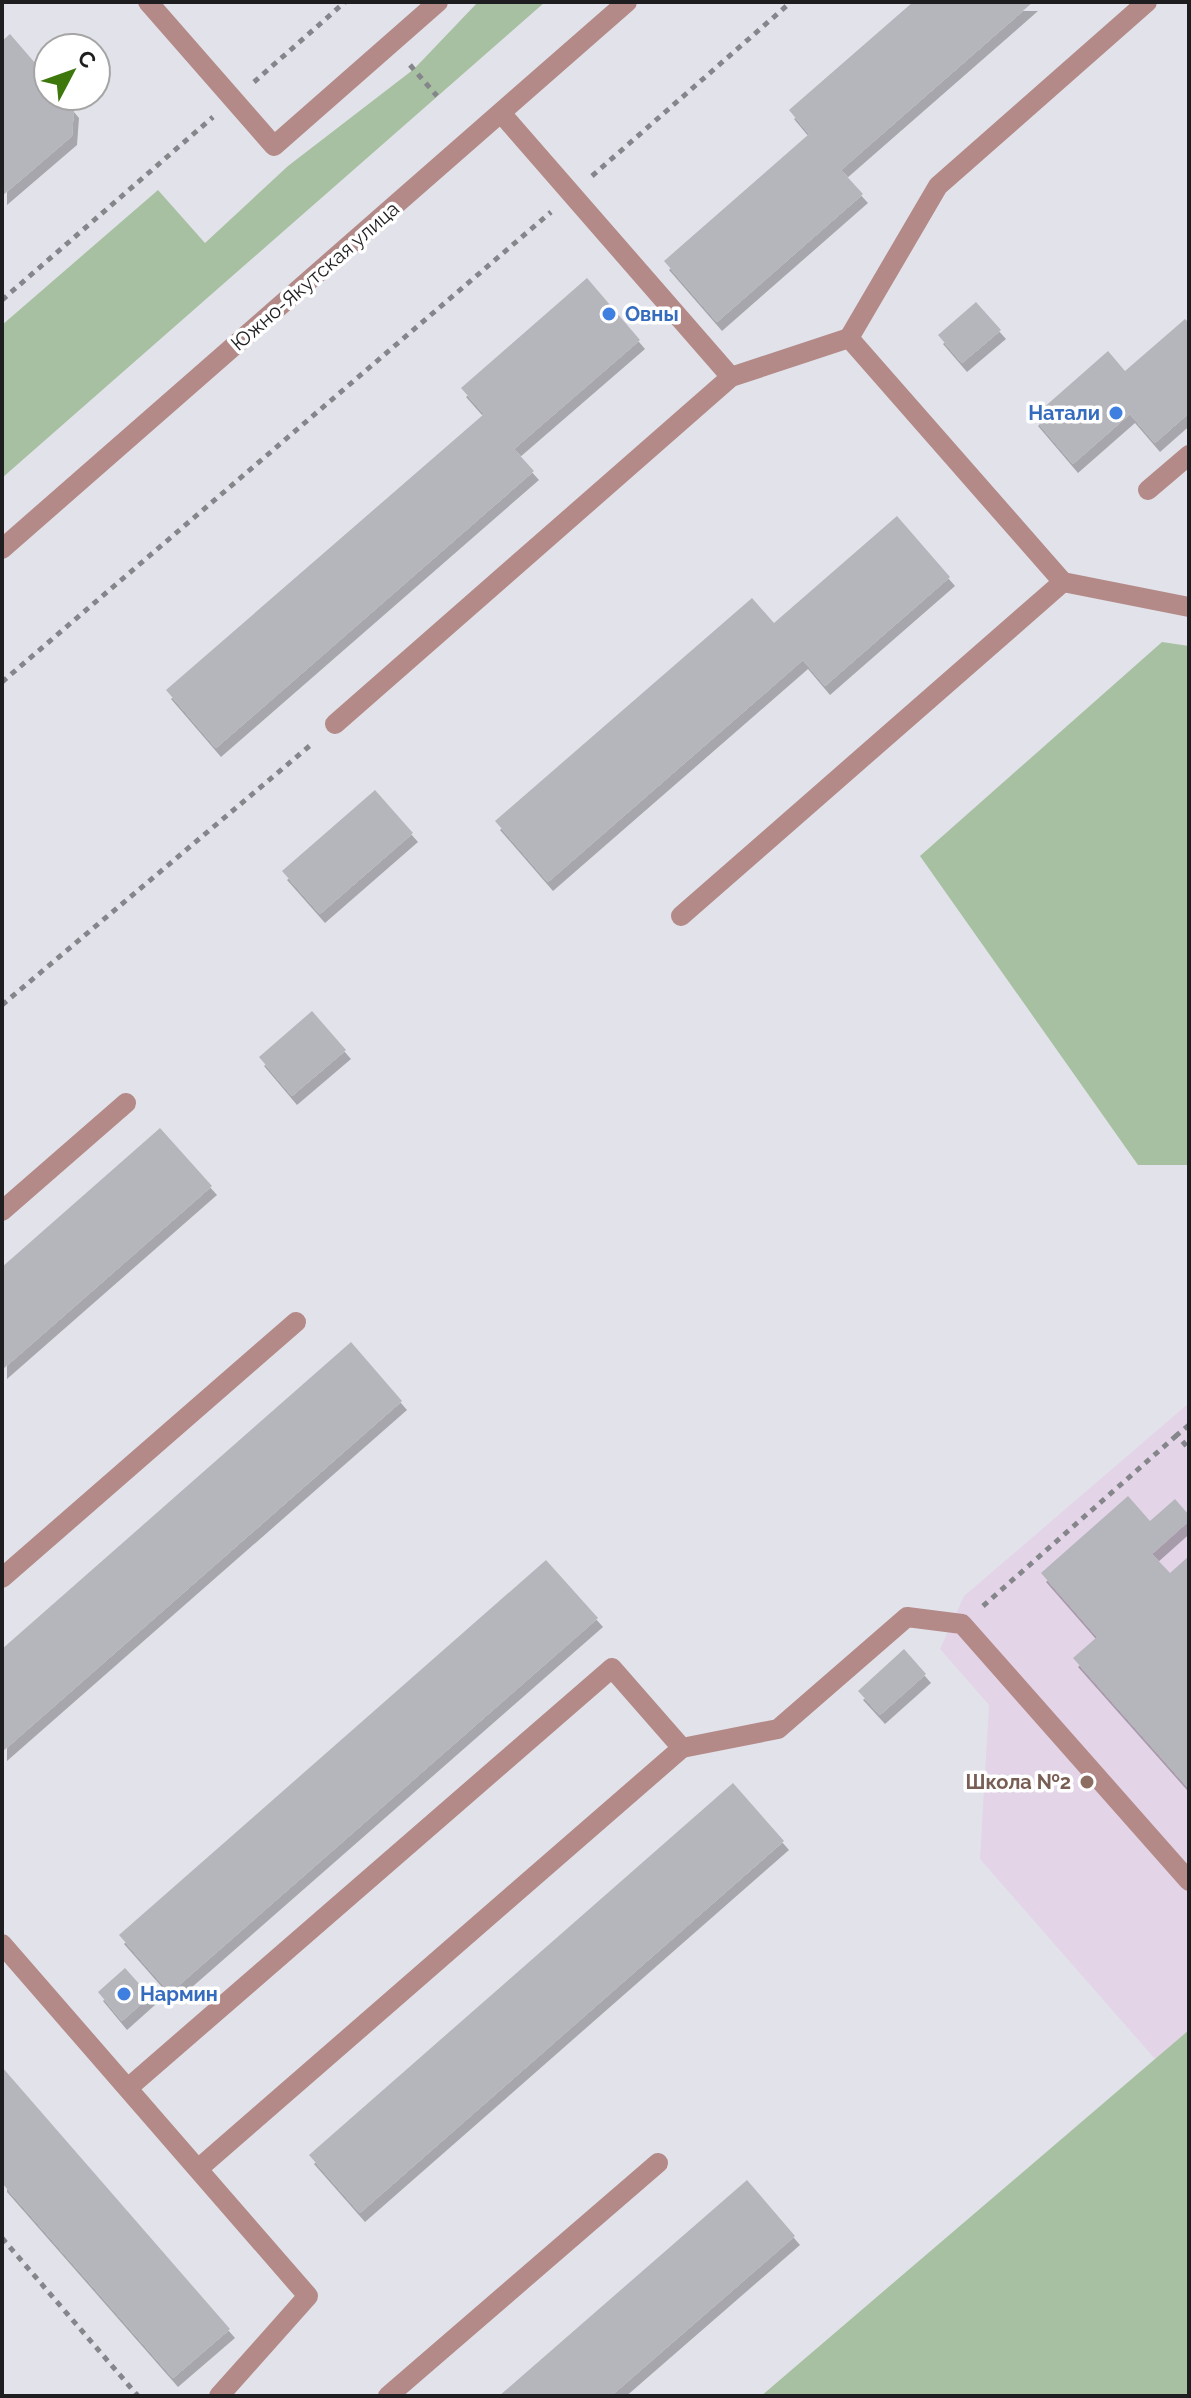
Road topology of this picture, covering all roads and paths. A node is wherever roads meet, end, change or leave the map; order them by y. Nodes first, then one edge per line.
1 (148, 2) edge
2 (345, 2) edge
3 (438, 2) edge
4 (627, 2) edge
5 (791, 2) edge
6 (1147, 2) edge
7 (391, 43) junction
8 (437, 96) dead end
9 (232, 100) junction
10 (501, 113) junction
11 (572, 194) junction
12 (2, 300) edge
13 (849, 338) junction
14 (731, 377) junction
15 (1189, 455) edge
16 (1148, 490) dead end
17 (2, 549) edge
18 (1063, 582) junction
19 (1189, 607) edge
20 (2, 682) edge
21 (335, 724) joint
22 (681, 916) dead end
23 (2, 1005) edge
24 (126, 1103) dead end
25 (2, 1211) edge
26 (296, 1322) dead end
27 (1189, 1425) edge
28 (1177, 1435) junction
29 (1189, 1449) edge
30 (2, 1578) edge
31 (962, 1624) junction
32 (682, 1748) junction
33 (1189, 1881) edge
34 (2, 1944) edge
35 (128, 2088) junction
36 (658, 2163) dead end
37 (198, 2169) junction
38 (2, 2238) edge
39 (138, 2396) edge
40 (219, 2396) edge
41 (388, 2396) edge

1 - 9 street
2 - 9 path
3 - 7 street
4 - 10 street, Южно-Якутская улица
5 - 11 path
6 - 13 street
7 - 8 path
7 - 9 street
9 - 12 path
10 - 11 street
10 - 17 street, Южно-Якутская улица
11 - 14 street
11 - 20 path
13 - 14 street
13 - 18 street
14 - 21 street
15 - 16 street
18 - 19 street
18 - 22 street
21 - 23 path
24 - 25 street
26 - 30 street
27 - 28 path
28 - 29 path
28 - 31 path
31 - 32 street
31 - 33 street
32 - 35 street
32 - 37 street
34 - 35 street
35 - 37 street
36 - 41 street
37 - 40 street
38 - 39 path

